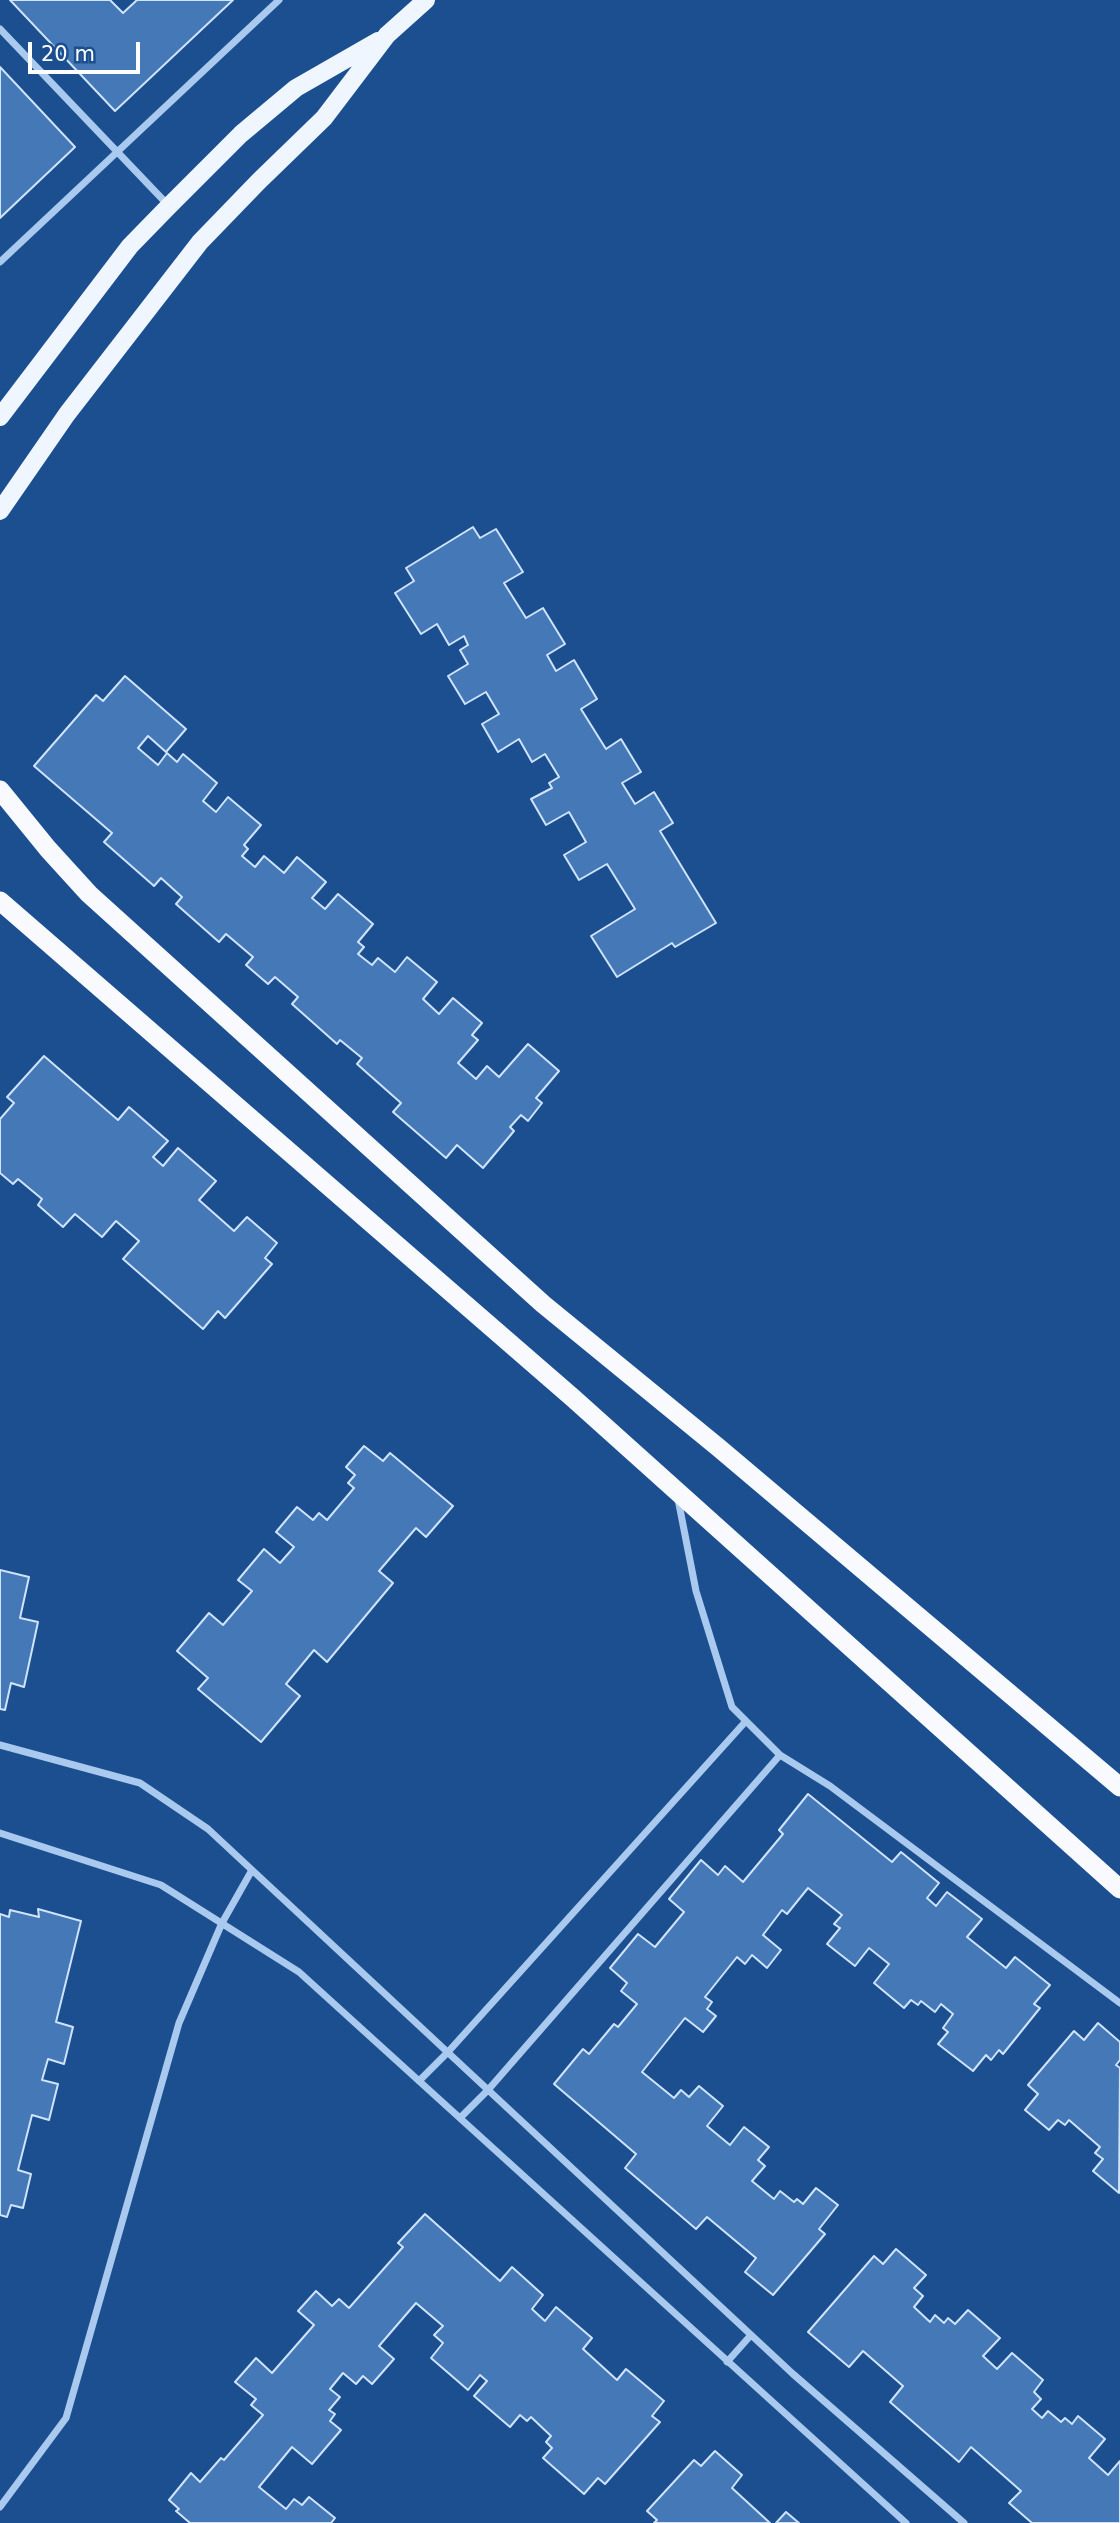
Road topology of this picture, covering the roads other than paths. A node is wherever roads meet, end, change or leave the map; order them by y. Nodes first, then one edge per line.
1 (279, 0) edge
2 (426, 0) edge
3 (0, 29) edge
4 (387, 35) junction
5 (117, 152) junction
6 (169, 206) junction
7 (0, 262) edge
8 (0, 416) edge
9 (0, 511) edge
10 (0, 790) edge
11 (2, 907) edge
12 (677, 1492) junction
13 (746, 1721) junction
14 (0, 1745) edge
15 (780, 1755) junction
16 (1120, 1787) edge
17 (0, 1833) edge
18 (252, 1870) junction
19 (1120, 1889) edge
20 (222, 1923) junction
21 (1120, 2003) edge
22 (448, 2052) junction
23 (419, 2081) junction
24 (488, 2090) junction
25 (460, 2118) junction
26 (751, 2335) junction
27 (727, 2362) junction
28 (0, 2507) edge
29 (906, 2523) edge
30 (964, 2523) edge

1 - 5 street
2 - 4 main road
3 - 5 street
4 - 6 main road
4 - 9 main road
5 - 6 street
5 - 7 street
6 - 8 main road
10 - 16 highway
11 - 12 highway
12 - 13 street
12 - 19 highway
13 - 15 street
13 - 22 street
14 - 18 street
15 - 21 street
15 - 24 street
17 - 20 street
18 - 20 street
18 - 22 street
20 - 23 street
20 - 28 street
22 - 23 street
22 - 24 street
23 - 25 street
24 - 25 street
24 - 26 street
25 - 27 street
26 - 27 street
26 - 30 street
27 - 29 street

